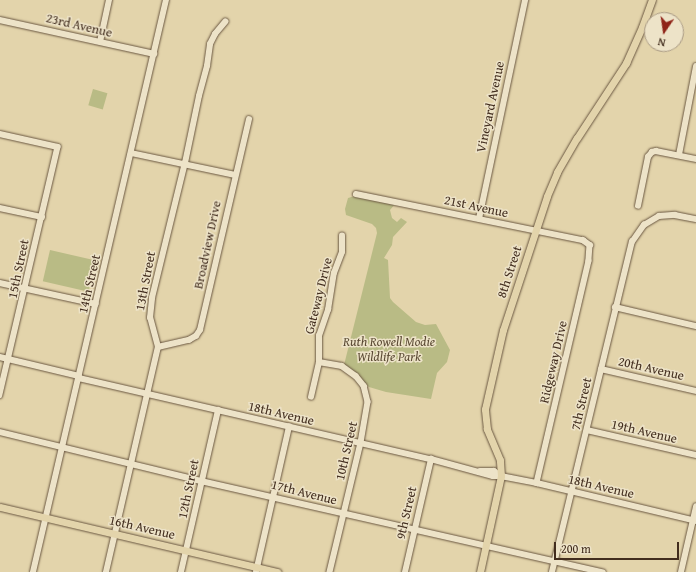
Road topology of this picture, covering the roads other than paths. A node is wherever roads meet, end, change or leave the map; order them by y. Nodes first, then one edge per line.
1 (109, 0) edge
2 (166, 0) edge
3 (525, 0) edge
4 (652, 0) edge
5 (0, 20) edge
6 (225, 22) dead end
7 (100, 42) junction
8 (154, 54) junction
9 (696, 67) edge
10 (693, 96) edge
11 (249, 120) dead end
12 (0, 134) edge
13 (131, 153) junction
14 (679, 155) junction
15 (696, 159) edge
16 (185, 163) junction
17 (235, 175) junction
18 (356, 194) dead end
19 (638, 206) dead end
20 (0, 208) edge
21 (42, 217) junction
22 (479, 219) junction
23 (696, 219) edge
24 (536, 230) junction
25 (342, 236) dead end
26 (590, 245) joint
27 (0, 282) edge
28 (26, 288) junction
29 (96, 304) junction
30 (615, 307) junction
31 (696, 326) edge
32 (158, 347) junction
33 (0, 357) edge
34 (9, 359) junction
35 (319, 362) junction
36 (601, 369) junction
37 (79, 377) junction
38 (696, 391) edge
39 (147, 393) junction
40 (0, 395) edge
41 (310, 398) dead end
42 (218, 410) junction
43 (289, 427) junction
44 (587, 430) junction
45 (0, 432) edge
46 (361, 443) junction
47 (62, 447) junction
48 (696, 455) edge
49 (431, 459) junction
50 (131, 464) junction
51 (501, 476) junction
52 (201, 481) junction
53 (537, 484) junction
54 (571, 491) junction
55 (272, 496) junction
56 (0, 507) edge
57 (696, 507) edge
58 (343, 514) junction
59 (45, 518) junction
60 (694, 520) edge
61 (415, 529) junction
62 (114, 534) junction
63 (486, 546) junction
64 (187, 551) junction
65 (554, 561) junction
66 (257, 570) edge
67 (33, 572) edge
68 (106, 572) edge
69 (181, 572) edge
70 (278, 572) edge
71 (330, 572) edge
72 (405, 572) edge
73 (480, 572) edge
74 (552, 572) edge
75 (603, 572) edge
76 (681, 572) edge

1 - 7 street
2 - 8 street, 14th Street
3 - 22 street, Vineyard Avenue
4 - 24 main road, 8th Street
5 - 7 street, 23rd Avenue
6 - 16 street, 13th Street
7 - 8 street, 23rd Avenue
8 - 13 street, 14th Street
9 - 10 street
10 - 14 street
11 - 17 street, Broadview Drive
12 - 21 street, 15th Street
13 - 16 street
13 - 29 street, 14th Street
14 - 15 street
14 - 19 street
16 - 17 street
16 - 32 street, 13th Street
17 - 32 street, Broadview Drive
18 - 22 street, 21st Avenue
20 - 21 street
21 - 28 street, 15th Street
22 - 24 street, 21st Avenue
23 - 30 street, 7th Street
24 - 26 street, 21st Avenue
24 - 51 main road, 8th Street
25 - 35 street, Gateway Drive
26 - 53 street, Ridgeway Drive
27 - 28 street
28 - 29 street
28 - 34 street, 15th Street
29 - 37 street, 14th Street
30 - 31 street
30 - 36 street, 7th Street
32 - 39 street
33 - 34 street, 18th Avenue
34 - 37 street, 18th Avenue
34 - 40 street, 15th Street
35 - 41 street, Gateway Drive
35 - 46 street, 10th Street
36 - 38 street, 20th Avenue
36 - 44 street, 7th Street
37 - 39 street, 18th Avenue
37 - 47 street, 14th Street
39 - 42 street, 18th Avenue
39 - 50 street
42 - 43 street, 18th Avenue
42 - 52 street, 12th Street
43 - 46 street, 18th Avenue
43 - 55 street
44 - 48 street, 19th Avenue
44 - 54 street, 7th Street
45 - 47 street, 17th Avenue
46 - 49 street, 18th Avenue
46 - 58 street, 10th Street
47 - 50 street, 17th Avenue
47 - 59 street, 14th Street
49 - 51 street, 18th Avenue
49 - 61 street, 9th Street
50 - 52 street, 17th Avenue
50 - 62 street
51 - 53 street, 18th Avenue
51 - 63 main road, 8th Street
52 - 55 street, 17th Avenue
52 - 64 street, 12th Street
53 - 54 street, 18th Avenue
54 - 60 street, 18th Avenue
54 - 65 street, 7th Street
55 - 58 street, 17th Avenue
55 - 66 street
56 - 59 main road, 16th Avenue
57 - 60 street
58 - 61 street, 17th Avenue
58 - 71 street, 10th Street
59 - 62 main road, 16th Avenue
59 - 67 street, 14th Street
60 - 76 street
61 - 63 street, 17th Avenue
61 - 72 street, 9th Street
62 - 64 main road, 16th Avenue
62 - 68 street
63 - 65 street, 17th Avenue
63 - 73 main road, 8th Street
64 - 66 main road, 16th Avenue
64 - 69 street, 12th Street
65 - 74 street, 7th Street
65 - 75 street, 17th Avenue
66 - 70 main road, 16th Avenue

